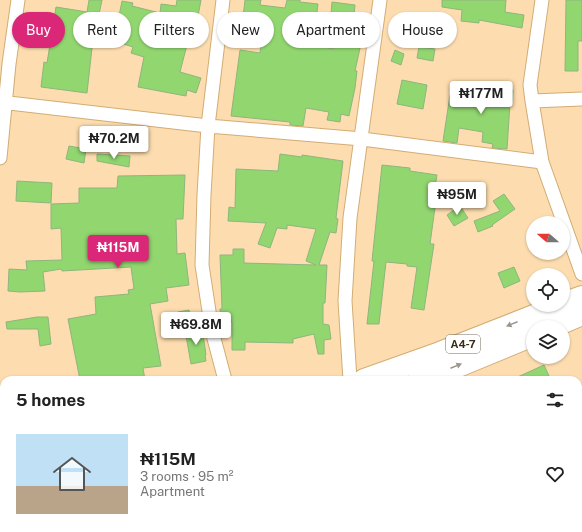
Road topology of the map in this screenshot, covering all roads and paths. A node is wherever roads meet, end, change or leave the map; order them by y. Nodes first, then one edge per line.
1 (18, 0) edge
2 (223, 0) edge
3 (380, 0) edge
4 (542, 0) edge
5 (582, 99) edge
6 (532, 101) junction
7 (3, 102) edge
8 (208, 126) junction
9 (362, 139) junction
10 (0, 158) edge
11 (542, 162) junction
12 (582, 274) edge
13 (582, 297) edge
14 (570, 302) edge
15 (544, 312) edge
16 (582, 314) edge
17 (568, 320) edge
18 (526, 338) edge
19 (405, 373) edge
20 (224, 376) edge
21 (350, 376) edge
22 (387, 376) edge
23 (430, 376) edge

1 - 7 street
2 - 8 street
3 - 9 street
4 - 6 street
5 - 6 street
6 - 11 street
7 - 8 street
7 - 10 street
8 - 9 street
8 - 20 street
9 - 11 street
9 - 21 street
11 - 12 street
13 - 14 highway, A4-7
15 -> 19 highway, A4-7
16 - 17 highway
23 -> 18 highway, A4-7
19 - 22 highway, A4-7

